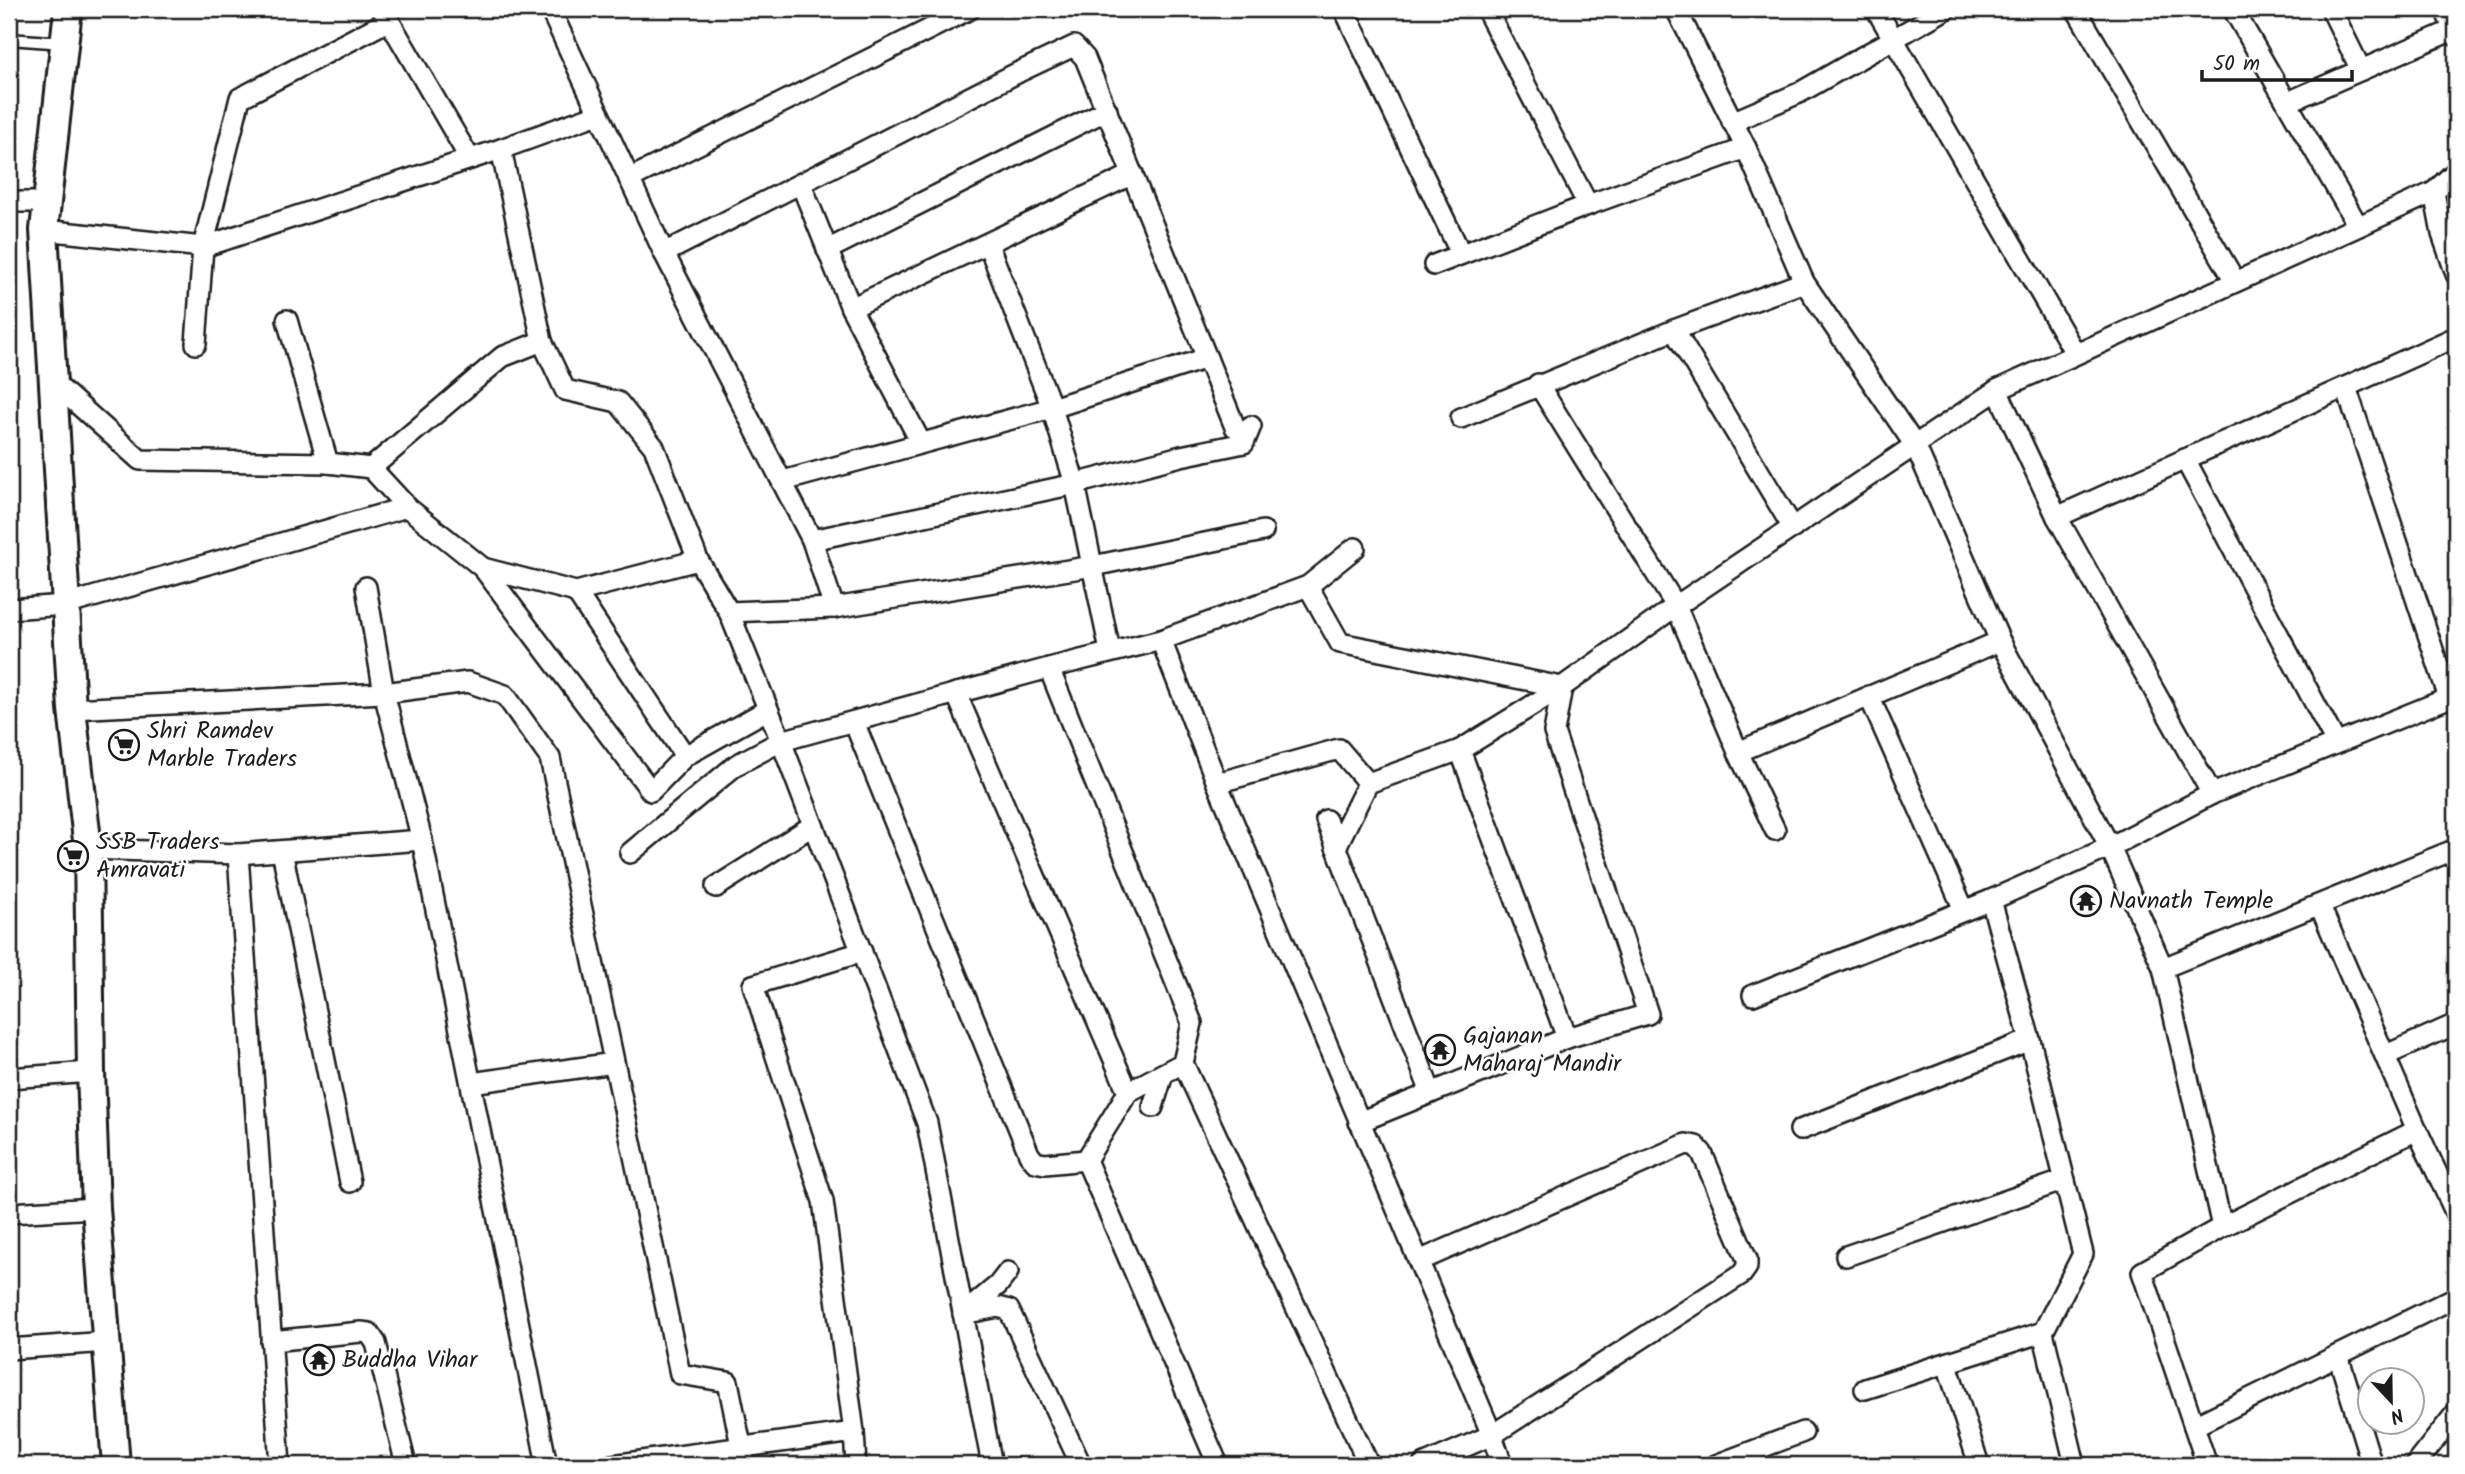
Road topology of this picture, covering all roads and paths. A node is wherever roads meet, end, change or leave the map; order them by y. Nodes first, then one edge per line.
1 (68, 9) edge
2 (550, 9) edge
3 (970, 9) edge
4 (1344, 9) edge
5 (1486, 9) edge
6 (1676, 9) edge
7 (1875, 9) edge
8 (1946, 9) edge
9 (2076, 9) edge
10 (2234, 9) edge
11 (2331, 9) edge
12 (2445, 9) edge
13 (386, 15) edge
14 (2455, 33) edge
15 (9, 39) edge
16 (1894, 40) junction
17 (64, 43) junction
18 (2361, 70) junction
19 (2288, 102) junction
20 (1107, 110) junction
21 (598, 114) junction
22 (1732, 122) junction
23 (1746, 148) junction
24 (501, 149) junction
25 (470, 159) junction
26 (2456, 171) edge
27 (1133, 174) junction
28 (629, 179) junction
29 (800, 184) junction
30 (2434, 192) junction
31 (9, 202) edge
32 (47, 202) junction
33 (1588, 205) junction
34 (2358, 226) junction
35 (44, 230) junction
36 (2449, 234) edge
37 (988, 244) junction
38 (203, 247) junction
39 (827, 250) junction
40 (664, 253) junction
41 (1461, 254) junction
42 (1434, 265) dead end
43 (2456, 274) edge
44 (1804, 282) junction
45 (2235, 282) junction
46 (851, 308) junction
47 (287, 320) dead end
48 (1674, 330) junction
49 (2456, 337) edge
50 (542, 341) junction
51 (197, 344) dead end
52 (2075, 353) junction
53 (1208, 358) junction
54 (53, 382) junction
55 (1538, 384) junction
56 (2346, 387) junction
57 (1997, 390) junction
58 (1052, 408) junction
59 (1461, 418) dead end
60 (922, 443) junction
61 (1916, 447) junction
62 (2185, 459) junction
63 (328, 463) junction
64 (371, 468) junction
65 (783, 481) junction
66 (1075, 485) junction
67 (407, 507) junction
68 (2057, 517) junction
69 (1793, 528) junction
70 (1264, 531) dead end
71 (812, 540) junction
72 (1355, 548) dead end
73 (698, 560) junction
74 (1093, 566) junction
75 (483, 568) junction
76 (1308, 586) junction
77 (366, 587) dead end
78 (576, 592) junction
79 (65, 605) junction
80 (1676, 606) junction
81 (834, 608) junction
82 (9, 609) edge
83 (729, 612) junction
84 (1161, 640) junction
85 (2000, 641) junction
86 (1110, 652) junction
87 (1049, 668) junction
88 (1575, 677) junction
89 (384, 693) junction
90 (956, 693) junction
91 (1870, 696) junction
92 (2453, 696) edge
93 (72, 709) junction
94 (767, 710) junction
95 (853, 722) junction
96 (781, 741) junction
97 (2336, 743) junction
98 (1460, 750) junction
99 (1738, 752) junction
100 (685, 756) junction
101 (1217, 783) junction
102 (1368, 783) junction
103 (2212, 794) junction
104 (1326, 820) dead end
105 (812, 827) junction
106 (1775, 830) dead end
107 (422, 840) junction
108 (1336, 847) junction
109 (2110, 847) junction
110 (88, 849) junction
111 (2456, 849) edge
112 (282, 851) junction
113 (630, 853) dead end
114 (238, 854) junction
115 (716, 887) dead end
116 (1990, 900) junction
117 (2320, 906) junction
118 (1964, 910) junction
119 (862, 952) junction
120 (2163, 968) junction
121 (1753, 995) dead end
122 (2456, 1024) edge
123 (1567, 1038) junction
124 (2030, 1040) junction
125 (2386, 1055) junction
126 (614, 1063) junction
127 (1183, 1063) junction
128 (91, 1072) junction
129 (1163, 1074) junction
130 (9, 1078) edge
131 (471, 1083) junction
132 (1128, 1092) junction
133 (1431, 1093) junction
134 (1153, 1107) dead end
135 (1359, 1122) junction
136 (1800, 1130) dead end
137 (2417, 1130) junction
138 (1086, 1160) junction
139 (2065, 1180) junction
140 (350, 1182) dead end
141 (96, 1208) junction
142 (9, 1213) edge
143 (2456, 1214) edge
144 (2222, 1227) junction
145 (1846, 1256) dead end
146 (1419, 1261) junction
147 (1008, 1272) dead end
148 (2456, 1297) edge
149 (963, 1314) junction
150 (2043, 1332) junction
151 (271, 1341) junction
152 (107, 1342) junction
153 (9, 1349) edge
154 (2338, 1355) junction
155 (1947, 1364) junction
156 (1865, 1389) dead end
157 (2456, 1413) edge
158 (2194, 1426) junction
159 (854, 1432) junction
160 (1803, 1433) dead end
161 (1492, 1435) junction
162 (743, 1456) edge
163 (116, 1465) edge
164 (280, 1465) edge
165 (406, 1465) edge
166 (547, 1465) edge
167 (612, 1465) edge
168 (856, 1465) edge
169 (992, 1465) edge
170 (1081, 1465) edge
171 (1218, 1465) edge
172 (1369, 1465) edge
173 (1423, 1465) edge
174 (1502, 1465) edge
175 (1716, 1465) edge
176 (1979, 1465) edge
177 (2075, 1465) edge
178 (2207, 1465) edge
179 (2372, 1465) edge
180 (2415, 1465) edge

1 - 17 street
2 - 21 street
3 - 28 street
4 - 41 street
5 - 33 street
6 - 22 street
7 - 16 street
8 - 16 street
9 - 45 street
10 - 19 street
11 - 18 street
12 - 14 street
13 - 25 street
13 - 38 street
14 - 18 street
15 - 17 lane
16 - 22 street
16 - 52 street
17 - 32 street
18 - 19 street
19 - 34 street
20 - 27 street
20 - 29 street
20 - 39 street
21 - 24 street
21 - 28 street
22 - 23 street
23 - 33 street
23 - 44 street
24 - 25 street
24 - 50 street
25 - 38 street
26 - 30 street
27 - 37 street
27 - 53 street
28 - 40 street
29 - 39 street
29 - 40 street
30 - 34 street
30 - 36 street
31 - 32 street
32 - 35 street
33 - 41 street
34 - 45 street
35 - 38 street
35 - 54 street
36 - 43 street
37 - 46 street
37 - 58 street
38 - 51 street
39 - 46 street
40 - 65 street
41 - 42 street
44 - 48 street
44 - 61 street
45 - 52 street
46 - 60 street
47 - 63 street
48 - 55 street
48 - 69 street
49 - 56 street
50 - 64 street
50 - 73 street
52 - 57 street
53 - 58 street
53 - 66 street
54 - 63 street
54 - 79 street
55 - 59 street
55 - 80 street
56 - 62 street
56 - 92 street
57 - 61 street
57 - 68 street
58 - 60 street
58 - 66 street
60 - 65 street
61 - 69 street
61 - 85 street
62 - 68 street
62 - 97 street
63 - 64 street
64 - 67 street
65 - 71 street
66 - 71 street
66 - 74 street
67 - 75 street
67 - 79 street
68 - 103 street
69 - 80 street
70 - 74 street
71 - 81 street
72 - 76 street
73 - 78 street
73 - 83 street
74 - 81 street
74 - 86 street
75 - 78 street
75 - 100 street
76 - 84 street
76 - 88 street
77 - 89 street
78 - 100 street
79 - 82 street
79 - 93 street
80 - 88 street
80 - 99 street
81 - 83 street
83 - 94 street
84 - 86 street
84 - 101 street
85 - 91 street
85 - 109 street
86 - 87 street
87 - 90 street
87 - 127 street
88 - 98 street
88 - 123 street
89 - 93 street
89 - 107 street
89 - 126 street
90 - 95 street
90 - 132 street
91 - 99 street
91 - 118 street
92 - 97 street
93 - 110 street
94 - 96 street
94 - 100 street
95 - 96 street
95 - 138 street
96 - 105 street
96 - 113 street
97 - 103 street
98 - 102 street
98 - 123 street
99 - 106 street
101 - 102 street
101 - 135 street
102 - 108 street
103 - 109 street
104 - 108 street
105 - 115 street
105 - 119 street
107 - 112 street
107 - 131 street
108 - 133 street
109 - 116 street
109 - 120 street
110 - 114 street
110 - 128 street
111 - 117 street
112 - 114 street
112 - 140 street
114 - 151 street
116 - 118 street
116 - 124 street
117 - 120 street
117 - 125 street
118 - 121 street
119 - 149 street
119 - 159 street
120 - 144 street
122 - 125 street
123 - 133 street
124 - 136 street
124 - 139 street
125 - 137 street
126 - 131 street
126 - 162 street
127 - 129 street
127 - 172 street
128 - 130 street
128 - 141 street
129 - 132 street
129 - 134 street
131 - 166 street
132 - 138 street
133 - 135 street
135 - 146 street
137 - 143 street
137 - 144 street
138 - 171 street
139 - 145 street
139 - 150 street
141 - 142 street
141 - 152 street
144 - 158 street
146 - 161 street
146 - 161 street
147 - 149 street
148 - 154 street
149 - 169 street
149 - 170 street
150 - 155 street
150 - 177 street
151 - 164 street
151 - 165 street
152 - 153 street
152 - 163 street
154 - 158 street
154 - 179 street
155 - 156 street
155 - 176 street
157 - 180 street
158 - 178 street
159 - 162 street
159 - 168 street
160 - 175 street
161 - 173 street
161 - 174 street
162 - 167 street

